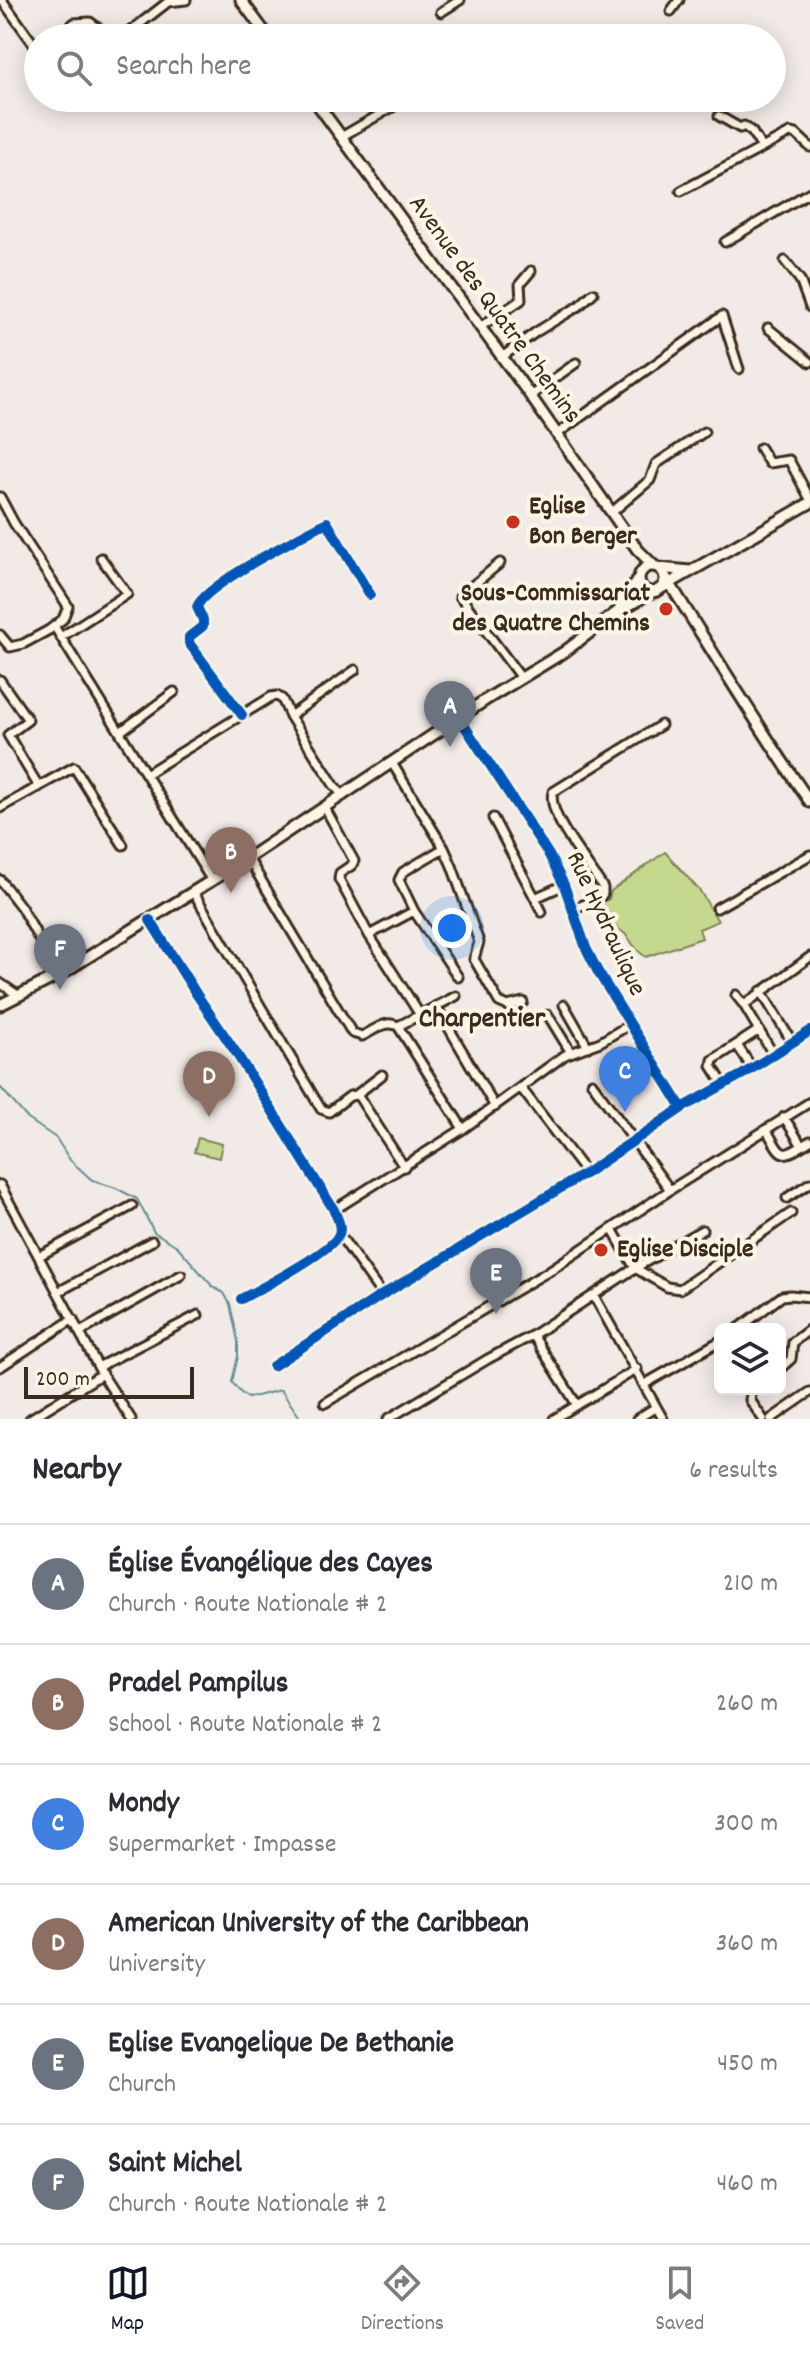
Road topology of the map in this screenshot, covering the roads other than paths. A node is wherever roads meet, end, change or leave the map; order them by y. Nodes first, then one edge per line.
1 (2, 0) edge
2 (186, 0) edge
3 (241, 0) edge
4 (460, 0) edge
5 (679, 0) edge
6 (450, 2) edge
7 (671, 11) dead end
8 (441, 12) dead end
9 (73, 24) edge
10 (93, 24) edge
11 (140, 24) edge
12 (259, 24) edge
13 (24, 31) edge
14 (323, 112) edge
15 (384, 112) edge
16 (719, 116) dead end
17 (341, 137) junction
18 (810, 147) edge
19 (762, 148) junction
20 (681, 191) dead end
21 (810, 192) edge
22 (725, 242) dead end
23 (785, 261) dead end
24 (531, 271) dead end
25 (593, 293) dead end
26 (810, 307) edge
27 (480, 327) junction
28 (768, 328) dead end
29 (502, 357) junction
30 (810, 362) edge
31 (576, 363) dead end
32 (739, 369) dead end
33 (530, 396) junction
34 (704, 432) dead end
35 (557, 434) junction
36 (760, 448) dead end
37 (0, 497) edge
38 (810, 501) edge
39 (611, 513) junction
40 (637, 549) junction
41 (101, 558) dead end
42 (500, 563) dead end
43 (694, 571) junction
44 (662, 574) junction
45 (639, 576) junction
46 (655, 591) junction
47 (370, 595) dead end
48 (685, 608) junction
49 (617, 612) junction
50 (54, 626) junction
51 (0, 635) edge
52 (61, 637) junction
53 (355, 670) dead end
54 (521, 678) junction
55 (0, 680) edge
56 (174, 692) dead end
57 (242, 715) junction
58 (290, 716) junction
59 (460, 719) junction
60 (661, 725) dead end
61 (120, 732) junction
62 (392, 763) junction
63 (146, 774) junction
64 (39, 787) junction
65 (343, 796) junction
66 (810, 802) edge
67 (0, 808) edge
68 (325, 808) junction
69 (493, 818) dead end
70 (123, 845) dead end
71 (444, 848) junction
72 (810, 855) edge
73 (248, 858) junction
74 (0, 880) edge
75 (212, 881) junction
76 (564, 885) junction
77 (194, 893) junction
78 (535, 898) junction
79 (717, 908) dead end
80 (573, 909) junction
81 (414, 911) junction
82 (542, 912) dead end
83 (150, 920) junction
84 (369, 935) junction
85 (810, 957) edge
86 (59, 975) junction
87 (458, 977) dead end
88 (0, 983) edge
89 (761, 991) junction
90 (736, 995) dead end
91 (19, 996) junction
92 (456, 996) dead end
93 (523, 1002) dead end
94 (0, 1005) edge
95 (564, 1005) dead end
96 (744, 1005) junction
97 (436, 1006) junction
98 (420, 1015) junction
99 (548, 1015) dead end
100 (629, 1025) junction
101 (398, 1026) junction
102 (759, 1030) junction
103 (810, 1031) edge
104 (792, 1042) junction
105 (737, 1045) junction
106 (588, 1047) junction
107 (570, 1051) junction
108 (773, 1054) junction
109 (752, 1068) junction
110 (382, 1075) dead end
111 (592, 1083) dead end
112 (724, 1085) junction
113 (521, 1088) junction
114 (356, 1095) junction
115 (810, 1102) edge
116 (495, 1107) junction
117 (682, 1108) junction
118 (784, 1117) junction
119 (463, 1129) junction
120 (766, 1129) junction
121 (634, 1140) junction
122 (806, 1144) edge
123 (404, 1167) junction
124 (586, 1173) junction
125 (810, 1183) edge
126 (0, 1185) edge
127 (670, 1190) junction
128 (787, 1198) dead end
129 (132, 1206) dead end
130 (334, 1210) junction
131 (791, 1213) dead end
132 (612, 1229) junction
133 (702, 1230) dead end
134 (339, 1234) junction
135 (152, 1241) dead end
136 (39, 1256) junction
137 (635, 1268) junction
138 (181, 1275) dead end
139 (58, 1292) junction
140 (382, 1295) junction
141 (594, 1296) junction
142 (810, 1297) edge
143 (241, 1299) dead end
144 (198, 1315) dead end
145 (73, 1319) junction
146 (746, 1323) edge
147 (810, 1329) edge
148 (80, 1332) junction
149 (533, 1335) junction
150 (714, 1344) edge
151 (786, 1364) edge
152 (273, 1366) dead end
153 (0, 1367) edge
154 (637, 1369) junction
155 (100, 1370) junction
156 (645, 1384) junction
157 (810, 1392) edge
158 (751, 1395) edge
159 (325, 1403) dead end
160 (577, 1405) junction
161 (656, 1407) junction
162 (30, 1419) edge
163 (131, 1419) edge
164 (388, 1419) edge
165 (554, 1419) edge
166 (637, 1419) edge
167 (663, 1419) edge
168 (763, 1419) edge
169 (771, 1419) edge

1 - 13 street
2 - 11 street
3 - 12 main road
4 - 6 street
5 - 7 street
6 - 8 street
9 - 10 street
14 - 17 main road, Avenue des Quatre Chemins
15 - 17 street
16 - 19 street
17 - 27 main road, Avenue des Quatre Chemins
18 - 19 street
19 - 20 street
21 - 22 street
23 - 26 street
24 - 27 street
25 - 29 street
27 - 29 main road, Avenue des Quatre Chemins
28 - 30 street
29 - 33 main road, Avenue des Quatre Chemins
31 - 33 street
32 - 35 street
33 - 35 main road, Avenue des Quatre Chemins
34 - 39 street
35 - 39 main road, Avenue des Quatre Chemins
36 - 38 street
37 - 50 street
38 - 43 main road
39 - 40 main road, Avenue des Quatre Chemins
40 - 44 main road, Avenue des Quatre Chemins
40 - 45 main road
41 - 52 street
42 - 54 street
43 - 44 main road
43 - 44 main road
44 - 45 main road
44 - 46 main road
44 - 48 main road, Avenue des Quatre Chemins
45 - 46 main road
45 - 49 main road
46 - 48 main road
46 - 49 main road
47 - 57 street
48 - 66 main road, Avenue des Quatre Chemins
49 - 54 main road
50 - 51 street
50 - 52 street
52 - 61 street
53 - 58 street
54 - 59 main road
55 - 64 street
56 - 61 street
57 - 58 street
57 - 63 street
58 - 65 street
59 - 62 main road
59 - 76 street, Rue Hydraulique
60 - 80 street
61 - 63 street
62 - 65 main road
62 - 71 street
63 - 75 street
64 - 67 street
64 - 70 street
65 - 68 main road
68 - 73 main road
68 - 84 street
69 - 78 street
71 - 81 street
71 - 93 street
72 - 79 street
73 - 75 main road
73 - 101 street
74 - 86 street
75 - 77 main road
76 - 78 street
76 - 80 street, Rue Hydraulique
77 - 83 main road
77 - 114 street
78 - 82 street
80 - 100 street, Rue Hydraulique
81 - 84 street
81 - 87 street
83 - 86 main road
83 - 130 street
84 - 98 street
85 - 89 street
86 - 91 main road
88 - 91 street
89 - 96 street
89 - 104 street
90 - 96 street
91 - 94 main road
92 - 97 street
95 - 106 street
96 - 102 street
97 - 98 street
97 - 116 street
98 - 101 street
99 - 107 street
100 - 106 street
100 - 117 street, Rue Hydraulique
101 - 119 street
102 - 105 street
102 - 108 street
103 - 104 street
104 - 108 street
105 - 109 street
105 - 112 street
106 - 107 street
107 - 113 street
108 - 109 street
109 - 112 street
110 - 114 street
111 - 121 street
112 - 117 street
113 - 116 street
113 - 124 street
114 - 123 street
115 - 118 street
116 - 119 street
117 - 121 street
118 - 120 street
118 - 122 street
119 - 123 street
120 - 122 street
120 - 127 street
121 - 124 street
121 - 127 street
123 - 130 street
124 - 140 street
125 - 128 street
126 - 136 street
127 - 132 street
129 - 136 street
130 - 134 street
131 - 137 street
132 - 137 street
132 - 159 street
133 - 137 street
134 - 140 street
134 - 143 street
135 - 139 street
136 - 139 street
137 - 141 street
138 - 148 street
139 - 145 street
140 - 152 street
141 - 149 street
141 - 154 street
142 - 146 street
144 - 155 street
145 - 148 street
145 - 153 street
147 - 151 street
148 - 155 street
149 - 160 street
149 - 164 street
150 - 156 street
154 - 156 street
154 - 160 street
155 - 162 street
155 - 163 street
156 - 161 street
157 - 169 street
158 - 168 street
160 - 165 street
161 - 166 street
161 - 167 street

